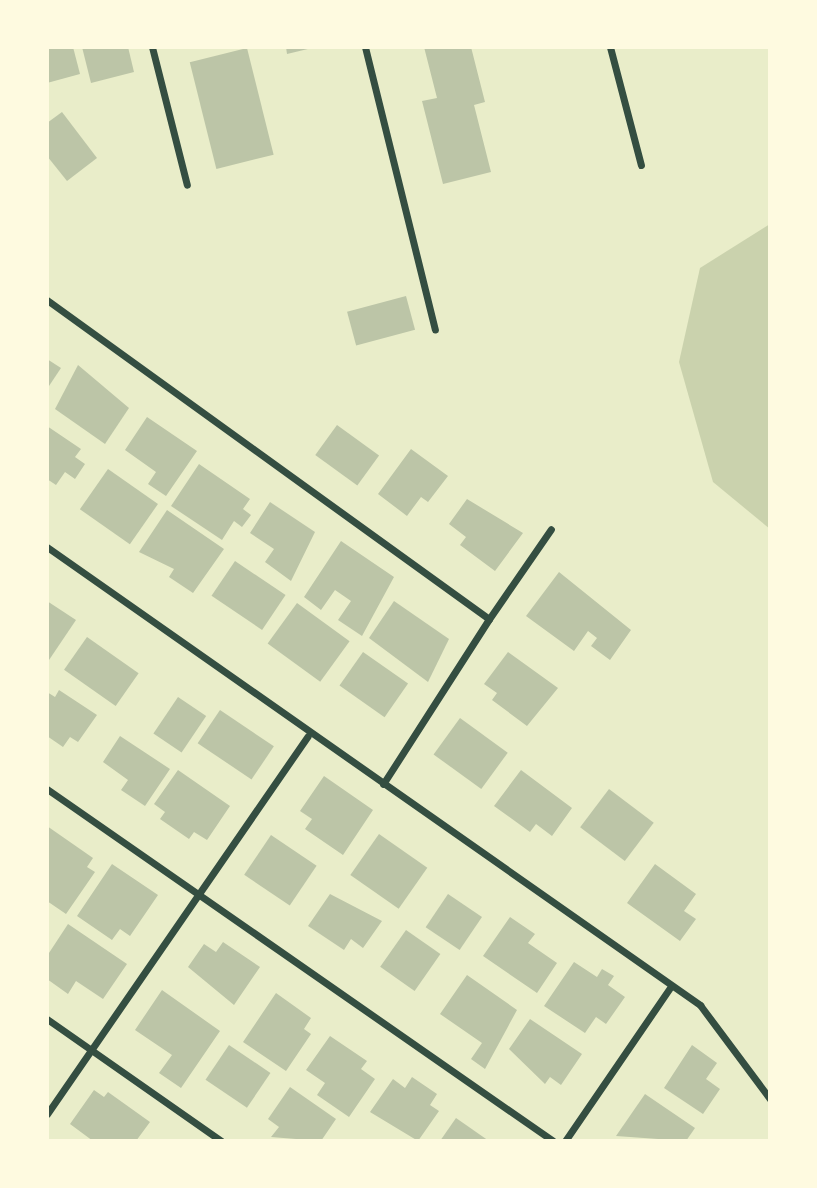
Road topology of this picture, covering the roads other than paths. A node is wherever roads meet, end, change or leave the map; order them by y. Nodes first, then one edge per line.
1 (152, 47) edge
2 (365, 47) edge
3 (610, 47) edge
4 (641, 165) dead end
5 (187, 185) dead end
6 (47, 300) edge
7 (435, 329) dead end
8 (551, 529) dead end
9 (47, 547) edge
10 (489, 619) junction
11 (309, 736) junction
12 (383, 784) junction
13 (47, 789) edge
14 (198, 895) junction
15 (671, 986) junction
16 (47, 1019) edge
17 (90, 1049) junction
18 (770, 1099) edge
19 (47, 1114) edge
20 (221, 1141) edge
21 (553, 1141) edge
22 (565, 1141) edge

1 - 5 street
2 - 7 street
3 - 4 street
6 - 10 street
8 - 10 street
9 - 11 street
10 - 12 street
11 - 12 street
11 - 14 street
12 - 15 street
13 - 14 street
14 - 17 street
14 - 21 street
15 - 18 street
15 - 22 street
16 - 17 street
17 - 19 street
17 - 20 street

